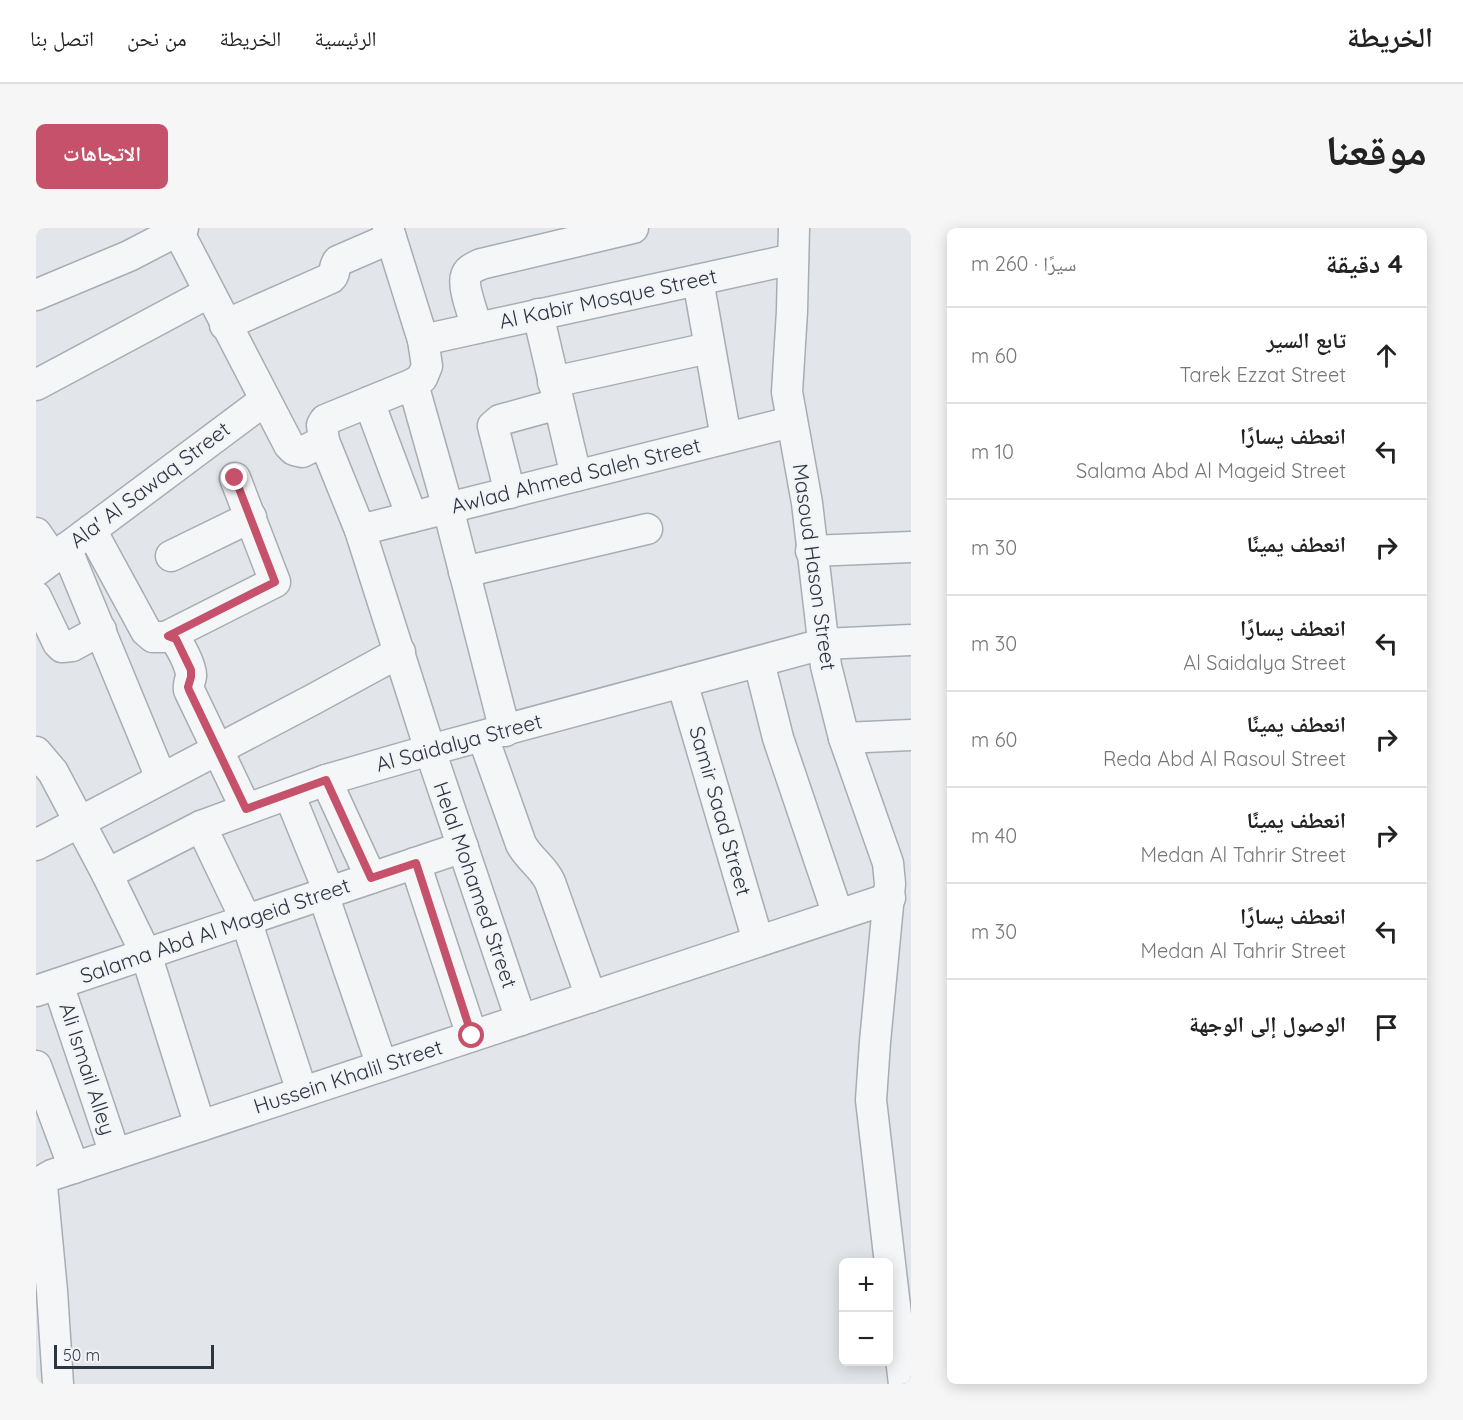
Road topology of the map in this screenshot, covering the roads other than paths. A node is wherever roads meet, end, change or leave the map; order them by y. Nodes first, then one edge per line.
1 (633, 228) edge
2 (794, 228) edge
3 (181, 229) edge
4 (393, 232) edge
5 (793, 259) junction
6 (698, 280) junction
7 (208, 293) junction
8 (36, 296) edge
9 (538, 314) junction
10 (225, 325) junction
11 (477, 328) junction
12 (423, 340) junction
13 (710, 348) junction
14 (413, 384) junction
15 (36, 385) edge
16 (556, 393) junction
17 (265, 400) junction
18 (369, 402) junction
19 (791, 422) junction
20 (726, 438) junction
21 (324, 441) junction
22 (576, 476) junction
23 (235, 478) dead end
24 (510, 493) junction
25 (448, 508) junction
26 (251, 517) junction
27 (412, 517) junction
28 (647, 529) dead end
29 (91, 530) junction
30 (360, 530) junction
31 (36, 533) edge
32 (911, 547) edge
33 (811, 552) junction
34 (171, 556) dead end
35 (52, 559) edge
36 (464, 572) junction
37 (36, 597) edge
38 (101, 630) junction
39 (168, 636) junction
40 (911, 640) edge
41 (823, 644) junction
42 (400, 652) junction
43 (759, 662) junction
44 (682, 682) junction
45 (494, 734) junction
46 (911, 735) edge
47 (844, 738) junction
48 (218, 749) junction
49 (430, 750) junction
50 (36, 752) edge
51 (161, 778) junction
52 (326, 780) junction
53 (289, 794) junction
54 (246, 809) junction
55 (79, 821) junction
56 (201, 826) junction
57 (36, 845) edge
58 (463, 847) junction
59 (416, 863) junction
60 (107, 874) junction
61 (371, 878) junction
62 (326, 893) junction
63 (890, 898) junction
64 (838, 915) junction
65 (246, 920) junction
66 (758, 941) junction
67 (146, 954) junction
68 (47, 987) edge
69 (591, 997) junction
70 (521, 1020) junction
71 (472, 1036) junction
72 (36, 1066) edge
73 (382, 1066) junction
74 (302, 1092) junction
75 (200, 1126) junction
76 (115, 1154) junction
77 (74, 1168) junction
78 (58, 1384) edge
79 (904, 1384) edge

1 - 11 street
2 - 5 street, Masoud Hason Street
3 - 7 street
3 - 8 street
4 - 10 street
4 - 12 street
5 - 6 street, Al Kabir Mosque Street
5 - 19 street, Masoud Hason Street
6 - 9 street, Al Kabir Mosque Street
6 - 13 street
7 - 10 street
7 - 15 street
9 - 11 street, Al Kabir Mosque Street
9 - 16 street
10 - 17 street
11 - 12 street, Al Kabir Mosque Street
12 - 14 street
13 - 16 street
13 - 20 street
14 - 18 street
14 - 25 street
16 - 22 street
16 - 24 street
17 - 21 street
17 - 29 street, Ala' Al Sawaq Street
18 - 21 street
18 - 27 street
19 - 20 street, Awlad Ahmed Saleh Street
19 - 33 street, Masoud Hason Street
20 - 22 street, Awlad Ahmed Saleh Street
21 - 30 street, Helal Mohamed Street
22 - 24 street, Awlad Ahmed Saleh Street
23 - 26 street
24 - 25 street, Awlad Ahmed Saleh Street
25 - 27 street, Awlad Ahmed Saleh Street
25 - 36 street
26 - 34 street
26 - 39 street
27 - 30 street, Awlad Ahmed Saleh Street
28 - 36 street
29 - 35 street, Ala' Al Sawaq Street
29 - 39 street
30 - 42 street, Helal Mohamed Street
31 - 35 street
32 - 33 street
33 - 41 street, Masoud Hason Street
35 - 38 street
36 - 45 street
37 - 38 street
38 - 51 street
39 - 48 street
40 - 41 street, Al Saidalya Street
41 - 43 street, Al Saidalya Street
41 - 47 street, Masoud Hason Street
42 - 48 street
42 - 49 street, Helal Mohamed Street
43 - 44 street, Al Saidalya Street
43 - 64 street
44 - 45 street, Al Saidalya Street
44 - 66 street, Samir Saad Street
45 - 49 street, Al Saidalya Street
45 - 69 street
46 - 47 street
47 - 63 street, Masoud Hason Street
48 - 51 street
48 - 54 street
49 - 52 street, Al Saidalya Street
49 - 58 street, Helal Mohamed Street
50 - 55 street
51 - 55 street
52 - 53 street, Al Saidalya Street
52 - 61 street
53 - 54 street, Al Saidalya Street
53 - 62 street
54 - 56 street, Al Saidalya Street
55 - 57 street
55 - 60 street
56 - 60 street, Al Saidalya Street
56 - 65 street
58 - 59 street, Salama Abd Al Mageid Street
58 - 70 street, Helal Mohamed Street
59 - 61 street, Salama Abd Al Mageid Street
59 - 71 street
60 - 67 street
61 - 62 street, Salama Abd Al Mageid Street
62 - 65 street, Salama Abd Al Mageid Street
62 - 73 street
63 - 64 street, Hussein Khalil Street
63 - 79 street, Masoud Hason Street
64 - 66 street, Hussein Khalil Street
65 - 67 street, Salama Abd Al Mageid Street
65 - 74 street
66 - 69 street, Hussein Khalil Street
67 - 68 street, Salama Abd Al Mageid Street
67 - 75 street
68 - 76 street, Ali Ismail Alley
69 - 70 street, Hussein Khalil Street
70 - 71 street, Hussein Khalil Street
71 - 73 street, Hussein Khalil Street
72 - 77 street
73 - 74 street, Hussein Khalil Street
74 - 75 street, Hussein Khalil Street
75 - 76 street, Hussein Khalil Street
76 - 77 street, Hussein Khalil Street
77 - 78 street, Hussein Khalil Street

